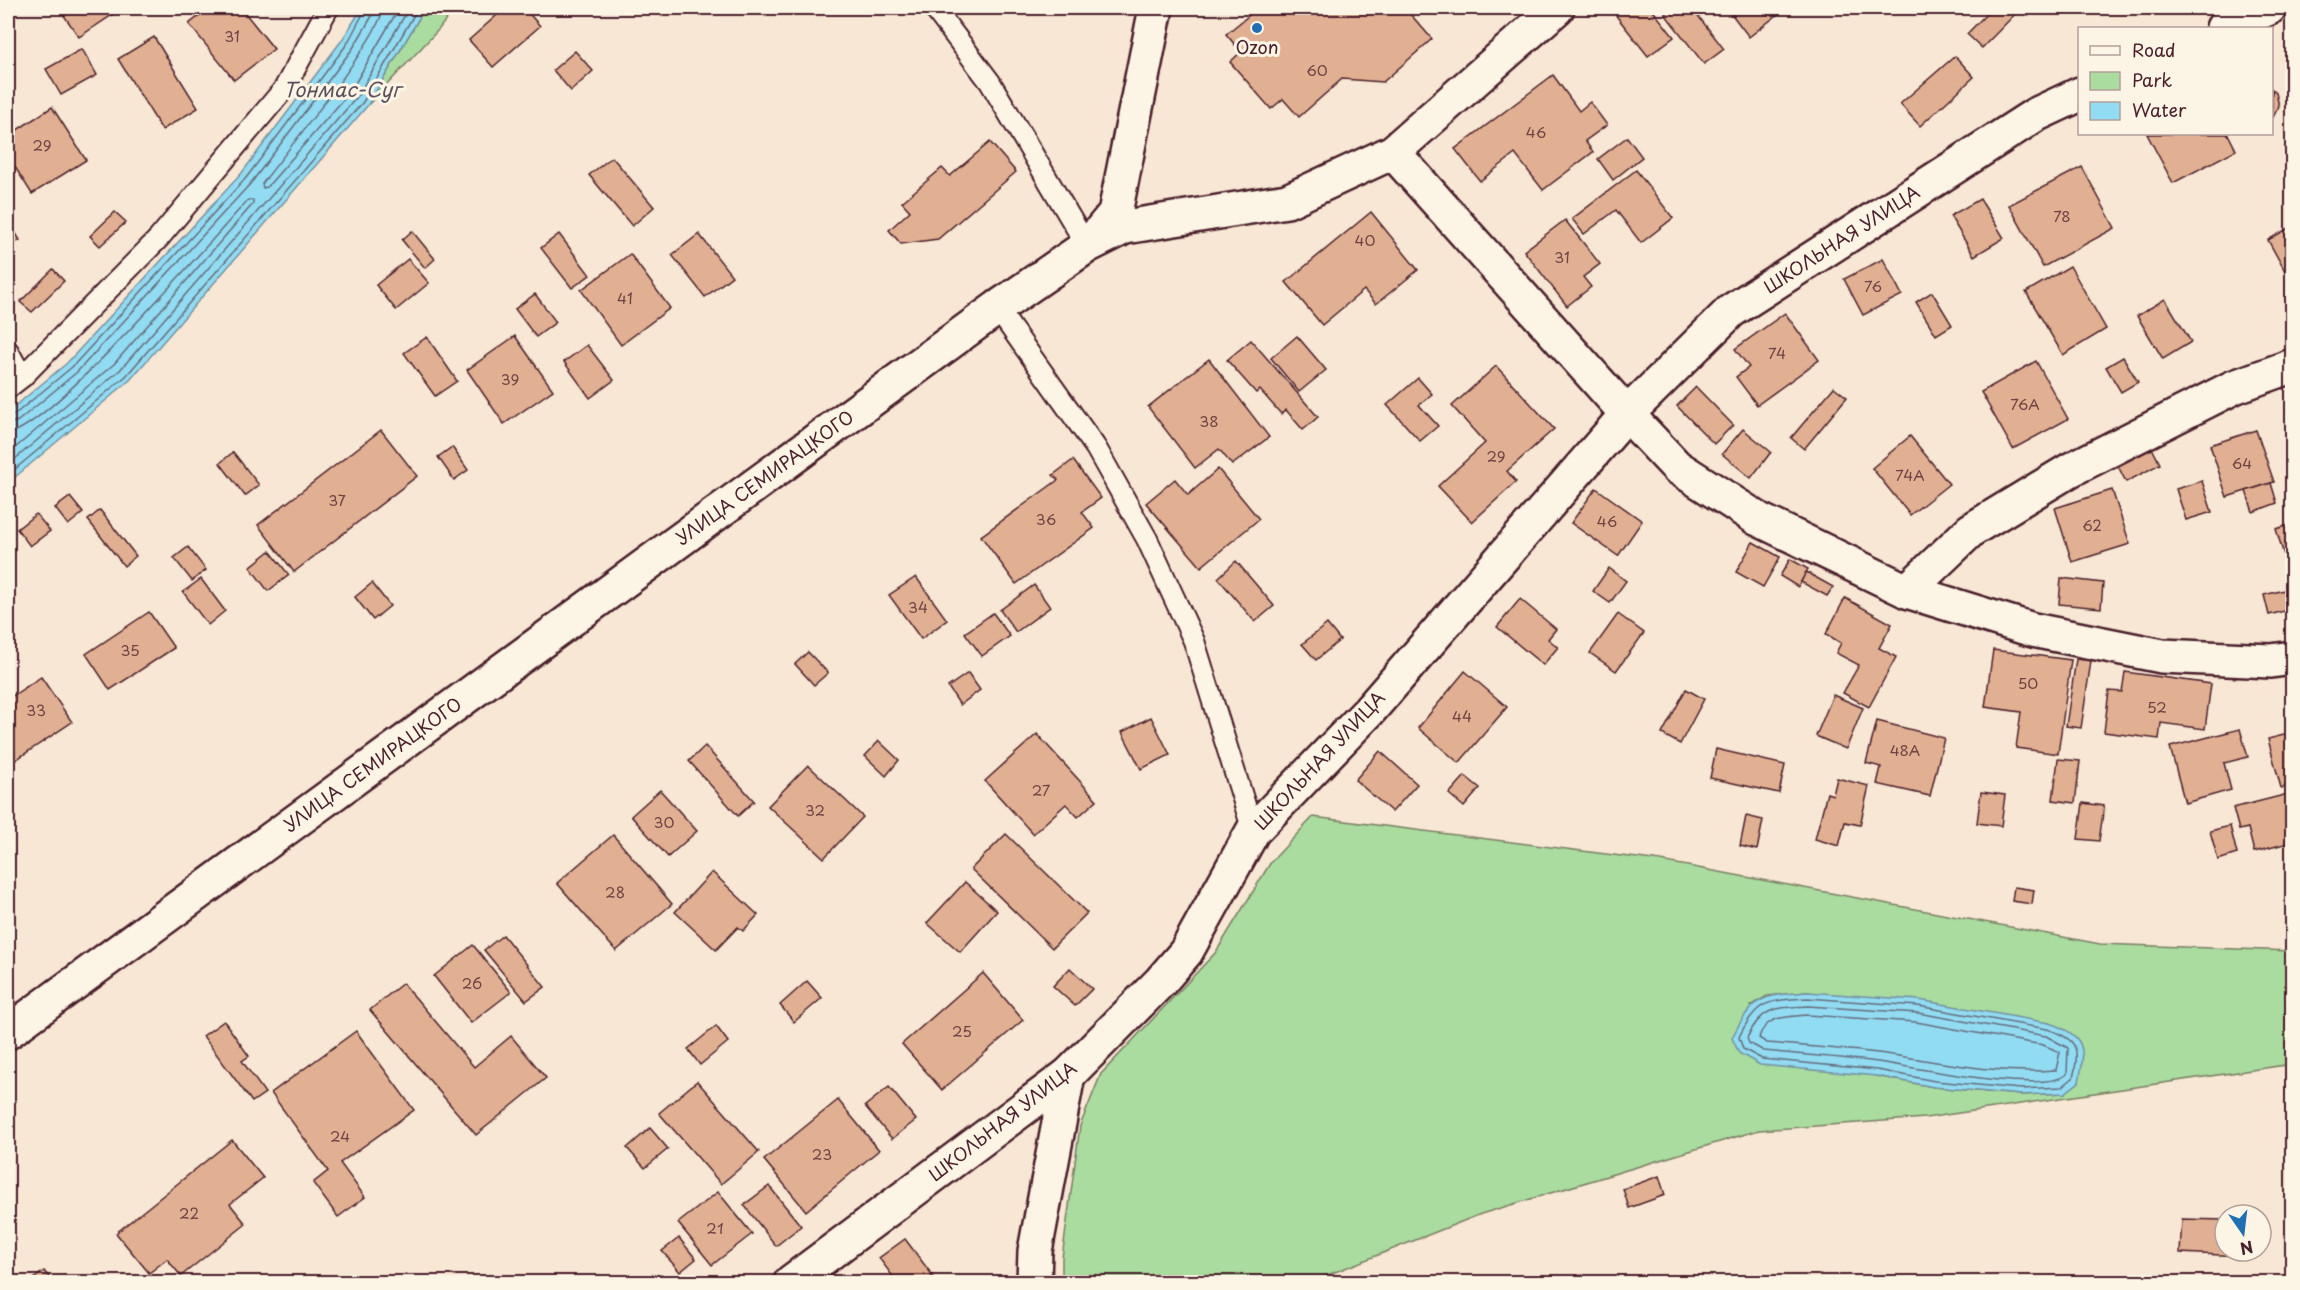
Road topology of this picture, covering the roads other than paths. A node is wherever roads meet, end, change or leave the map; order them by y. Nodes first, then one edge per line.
1 (328, 8) edge
2 (934, 8) edge
3 (1156, 8) edge
4 (1557, 8) edge
5 (2269, 8) edge
6 (2225, 27) edge
7 (2078, 94) edge
8 (1393, 152) junction
9 (1088, 246) junction
10 (997, 308) junction
11 (8, 351) edge
12 (2292, 366) edge
13 (15, 382) edge
14 (1627, 414) junction
15 (1907, 591) junction
16 (2292, 658) edge
17 (1253, 831) junction
18 (8, 1032) edge
19 (1068, 1075) junction
20 (791, 1282) edge
21 (1034, 1282) edge

1 - 13 lane
2 - 9 lane
3 - 9 street
4 - 8 street, УЛИЦА СЕМИРАЦКОГО
5 - 6 street
7 - 14 street, ШКОЛЬНАЯ УЛИЦА
8 - 9 street, УЛИЦА СЕМИРАЦКОГО
8 - 14 street
9 - 10 street, УЛИЦА СЕМИРАЦКОГО
10 - 17 lane
10 - 18 street, УЛИЦА СЕМИРАЦКОГО
11 - 13 lane
12 - 15 street
14 - 15 street
14 - 17 street, ШКОЛЬНАЯ УЛИЦА
15 - 16 street
17 - 19 street, ШКОЛЬНАЯ УЛИЦА
19 - 20 street, ШКОЛЬНАЯ УЛИЦА
19 - 21 street

